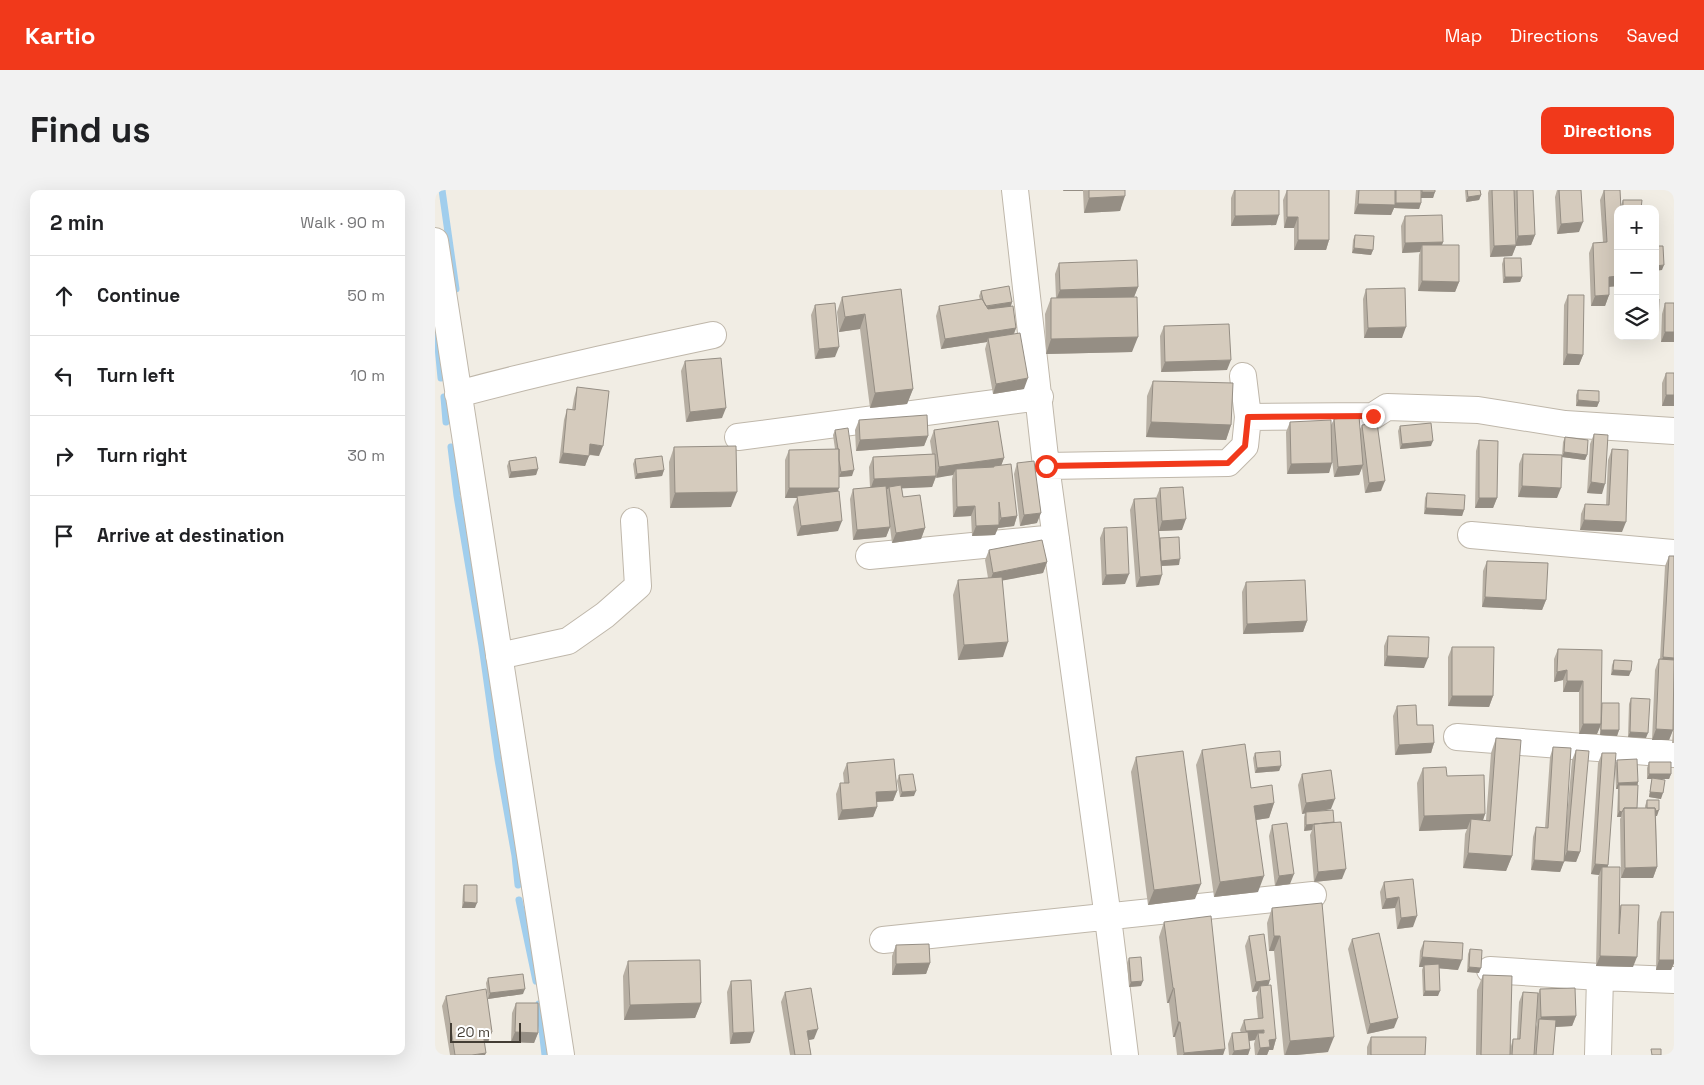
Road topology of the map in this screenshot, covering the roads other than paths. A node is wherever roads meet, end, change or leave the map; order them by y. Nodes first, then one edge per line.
1 (1015, 190) edge
2 (435, 241) edge
3 (713, 335) dead end
4 (1243, 376) dead end
5 (458, 394) junction
6 (1040, 397) junction
7 (1248, 417) junction
8 (1674, 431) edge
9 (738, 436) dead end
10 (1046, 466) junction
11 (634, 521) dead end
12 (1471, 535) dead end
13 (1055, 538) junction
14 (1674, 553) edge
15 (869, 556) dead end
16 (499, 656) junction
17 (1457, 737) dead end
18 (1674, 754) edge
19 (1313, 896) dead end
20 (1109, 918) junction
21 (883, 940) dead end
22 (1490, 970) dead end
23 (1600, 977) junction
24 (1674, 980) edge
25 (561, 1055) edge
26 (1125, 1055) edge
27 (1597, 1055) edge

1 - 6 street
2 - 5 street
3 - 5 street
4 - 7 street
5 - 16 street
6 - 9 street
6 - 10 street
7 - 8 street
7 - 10 street
10 - 13 street
11 - 16 street
12 - 14 street
13 - 15 street
13 - 20 street
16 - 25 street
17 - 18 street
19 - 20 street
20 - 21 street
20 - 26 street
22 - 23 street
23 - 24 street
23 - 27 street

